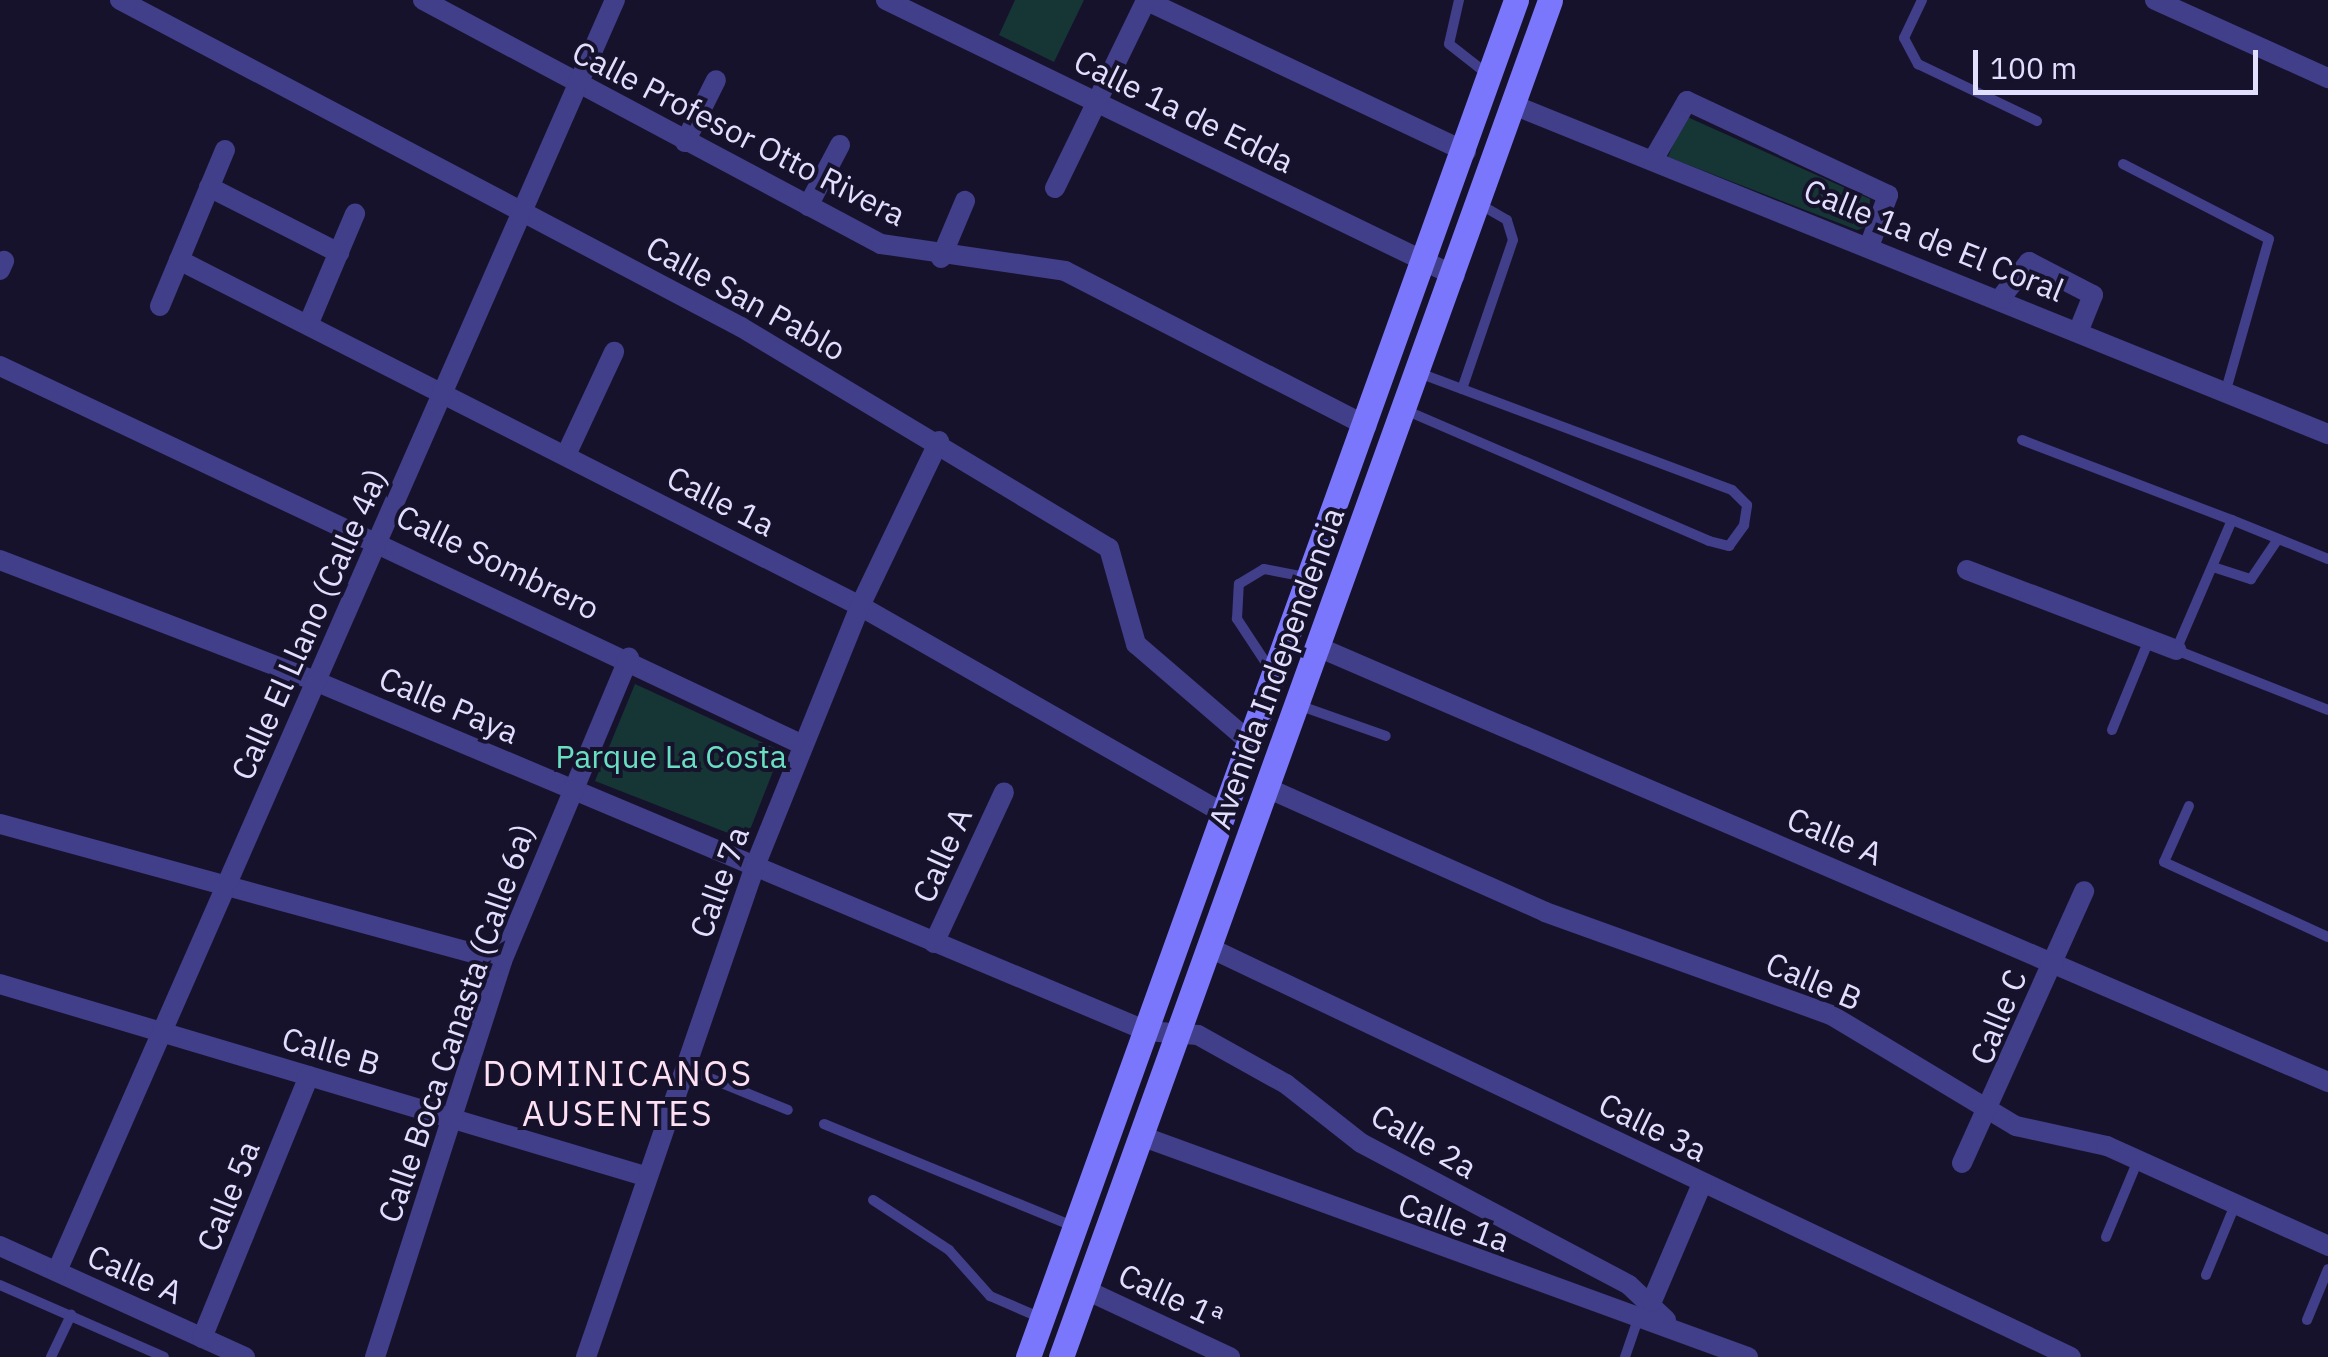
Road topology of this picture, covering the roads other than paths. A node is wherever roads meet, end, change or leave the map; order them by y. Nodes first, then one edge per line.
1 (120, 0) edge
2 (423, 0) edge
3 (615, 0) edge
4 (886, 0) edge
5 (1145, 0) edge
6 (1459, 0) edge
7 (1516, 0) edge
8 (1550, 0) edge
9 (1922, 0) edge
10 (2154, 0) edge
11 (450, 6) edge
12 (1492, 76) junction
13 (2328, 78) edge
14 (716, 80) dead end
15 (576, 84) junction
16 (1100, 104) junction
17 (1516, 106) junction
18 (2038, 121) dead end
19 (686, 142) junction
20 (840, 144) dead end
21 (225, 150) dead end
22 (1466, 152) junction
23 (1653, 160) junction
24 (2123, 164) dead end
25 (209, 187) junction
26 (1055, 188) dead end
27 (965, 202) dead end
28 (1481, 205) junction
29 (808, 206) junction
30 (522, 212) junction
31 (356, 214) dead end
32 (1870, 247) junction
33 (339, 253) junction
34 (941, 258) junction
35 (179, 260) junction
36 (1426, 261) junction
37 (1455, 276) junction
38 (2000, 299) junction
39 (160, 306) dead end
40 (308, 325) junction
41 (2079, 330) junction
42 (614, 352) dead end
43 (0, 366) edge
44 (1419, 373) junction
45 (1462, 389) junction
46 (2226, 390) junction
47 (444, 392) junction
48 (1405, 410) junction
49 (1366, 426) junction
50 (2328, 434) edge
51 (2022, 440) dead end
52 (939, 441) junction
53 (566, 455) junction
54 (1334, 516) junction
55 (2232, 520) junction
56 (1362, 527) junction
57 (380, 538) junction
58 (2278, 539) junction
59 (2328, 559) edge
60 (0, 560) edge
61 (2214, 567) junction
62 (1967, 570) dead end
63 (1312, 578) junction
64 (860, 606) junction
65 (2150, 640) junction
66 (1318, 647) junction
67 (2176, 650) junction
68 (629, 658) junction
69 (1276, 678) junction
70 (315, 681) junction
71 (1301, 697) junction
72 (2328, 710) edge
73 (2112, 730) dead end
74 (1386, 736) dead end
75 (803, 744) junction
76 (1251, 744) junction
77 (1267, 788) junction
78 (571, 790) junction
79 (1004, 792) dead end
80 (2189, 806) dead end
81 (1225, 814) junction
82 (0, 824) edge
83 (756, 866) junction
84 (228, 886) junction
85 (2084, 891) dead end
86 (2328, 937) edge
87 (934, 942) junction
88 (1210, 948) junction
89 (502, 961) junction
90 (2054, 961) junction
91 (0, 984) edge
92 (1180, 1029) junction
93 (1147, 1030) junction
94 (164, 1032) junction
95 (684, 1067) junction
96 (309, 1076) junction
97 (2328, 1082) edge
98 (788, 1110) dead end
99 (1992, 1111) junction
100 (450, 1116) junction
101 (824, 1124) dead end
102 (1141, 1136) junction
103 (2138, 1160) junction
104 (1962, 1163) dead end
105 (645, 1176) junction
106 (1702, 1184) junction
107 (873, 1200) dead end
108 (2235, 1204) junction
109 (1075, 1226) junction
110 (2106, 1238) dead end
111 (0, 1246) edge
112 (2328, 1246) edge
113 (2328, 1269) edge
114 (56, 1271) junction
115 (2206, 1275) dead end
116 (0, 1285) edge
117 (1086, 1290) junction
118 (1645, 1308) junction
119 (71, 1315) junction
120 (1042, 1318) junction
121 (2306, 1320) dead end
122 (202, 1338) junction
123 (51, 1357) edge
124 (164, 1357) edge
125 (245, 1357) edge
126 (374, 1357) edge
127 (586, 1357) edge
128 (1028, 1357) edge
129 (1061, 1357) edge
130 (1230, 1357) edge
131 (1625, 1357) edge
132 (1748, 1357) edge
133 (2071, 1357) edge

1 - 30 street, Calle San Pablo
2 - 11 street, Calle Profesor Otto Rivera
3 - 15 street, Calle El Llano (Calle 4a)
4 - 16 street, Calle 1a de Edda
5 - 16 street
5 - 22 street
6 - 12 lane
7 - 12 main road, Avenida Independencia
8 - 17 main road, Avenida Independencia
9 - 18 lane
10 - 13 street
11 - 15 street, Calle Profesor Otto Rivera
12 - 22 main road, Avenida Independencia
14 - 19 street
15 - 19 street, Calle Profesor Otto Rivera
15 - 30 street, Calle El Llano (Calle 4a)
16 - 26 street
16 - 36 street, Calle 1a de Edda
17 - 23 street, Calle 1a de El Coral
17 - 28 main road, Avenida Independencia
19 - 29 street, Calle Profesor Otto Rivera
20 - 29 street
21 - 25 street
22 - 36 main road, Avenida Independencia
23 - 32 street, Calle 1a de El Coral
23 - 32 street
24 - 46 lane
25 - 33 street
25 - 35 street
27 - 34 street
28 - 37 main road, Avenida Independencia
28 - 45 lane
29 - 34 street, Calle Profesor Otto Rivera
30 - 47 street, Calle El Llano (Calle 4a)
30 - 52 street, Calle San Pablo
31 - 33 street
32 - 38 street, Calle 1a de El Coral
33 - 40 street
34 - 49 street, Calle Profesor Otto Rivera
35 - 39 street
35 - 40 street, Calle 1a
36 - 37 street, Calle 1a de Edda
36 - 49 main road, Avenida Independencia
37 - 44 main road, Avenida Independencia
38 - 41 street, Calle 1a de El Coral
38 - 41 street
40 - 47 street, Calle 1a
41 - 46 street, Calle 1a de El Coral
42 - 53 street
43 - 57 street, Calle Sombrero
44 - 45 lane
44 - 48 main road, Avenida Independencia
45 - 48 lane
46 - 50 street, Calle 1a de El Coral
47 - 53 street, Calle 1a
47 - 57 street, Calle El Llano (Calle 4a)
48 - 56 main road, Avenida Independencia
49 - 54 main road, Avenida Independencia
51 - 55 lane
52 - 64 street, Calle 7a
52 - 76 street, Calle San Pablo
53 - 64 street, Calle 1a
54 - 56 main road
54 - 63 main road, Avenida Independencia
55 - 58 lane
55 - 61 lane
56 - 66 main road, Avenida Independencia
57 - 68 street, Calle Sombrero
57 - 70 street, Calle El Llano (Calle 4a)
58 - 59 lane
58 - 61 lane
60 - 70 street, Calle Paya
61 - 67 lane
62 - 65 street
63 - 69 main road, Avenida Independencia
63 - 69 lane
64 - 75 street, Calle 7a
64 - 81 street, Calle 1a
65 - 67 street
65 - 73 lane
66 - 71 main road, Avenida Independencia
66 - 90 street, Calle A
67 - 72 lane
68 - 75 street, Calle Sombrero
68 - 78 street, Calle Boca Canasta (Calle 6a)
69 - 71 main road
69 - 76 main road, Avenida Independencia
70 - 78 street, Calle Paya
70 - 84 street, Calle El Llano (Calle 4a)
71 - 74 lane
71 - 77 main road, Avenida Independencia
75 - 83 street, Calle 7a
76 - 81 main road, Avenida Independencia
77 - 88 main road, Avenida Independencia
77 - 99 street, Calle B
78 - 83 street, Calle Paya
78 - 89 street, Calle Boca Canasta (Calle 6a)
79 - 87 street, Calle A
80 - 86 lane
81 - 93 main road, Avenida Independencia
82 - 84 street
83 - 87 street, Calle Paya
83 - 95 street, Calle 7a
84 - 89 street
84 - 94 street, Calle El Llano (Calle 4a)
85 - 90 street, Calle C
87 - 93 street, Calle Paya
88 - 92 main road, Avenida Independencia
88 - 106 street, Calle 3a
89 - 100 street, Calle Boca Canasta (Calle 6a)
90 - 97 street, Calle A
90 - 99 street, Calle C
91 - 94 street, Calle B
92 - 93 street, Calle 2a
92 - 102 main road, Avenida Independencia
92 - 118 street, Calle 2a
93 - 109 main road, Avenida Independencia
94 - 96 street, Calle B
94 - 114 street, Calle El Llano (Calle 4a)
95 - 98 lane
95 - 105 street, Calle 7a
96 - 100 street, Calle B
96 - 122 street, Calle 5a
99 - 103 street, Calle B
99 - 104 street, Calle C
100 - 105 street, Calle B
100 - 126 street, Calle Boca Canasta (Calle 6a)
101 - 109 lane
102 - 117 main road, Avenida Independencia
102 - 118 street, Calle 1a
103 - 108 street, Calle B
103 - 110 lane
105 - 127 street, Calle 7a
106 - 118 street
106 - 133 street, Calle 3a
107 - 120 lane
108 - 112 street, Calle B
108 - 115 lane
109 - 120 main road, Avenida Independencia
111 - 114 street, Calle A
113 - 121 lane
114 - 122 street, Calle A
116 - 119 lane
117 - 129 main road, Avenida Independencia
117 - 130 street, Calle 1ª
118 - 131 lane
118 - 132 street, Calle 1a
119 - 123 lane
119 - 124 lane
120 - 128 main road, Avenida Independencia
122 - 125 street, Calle A

